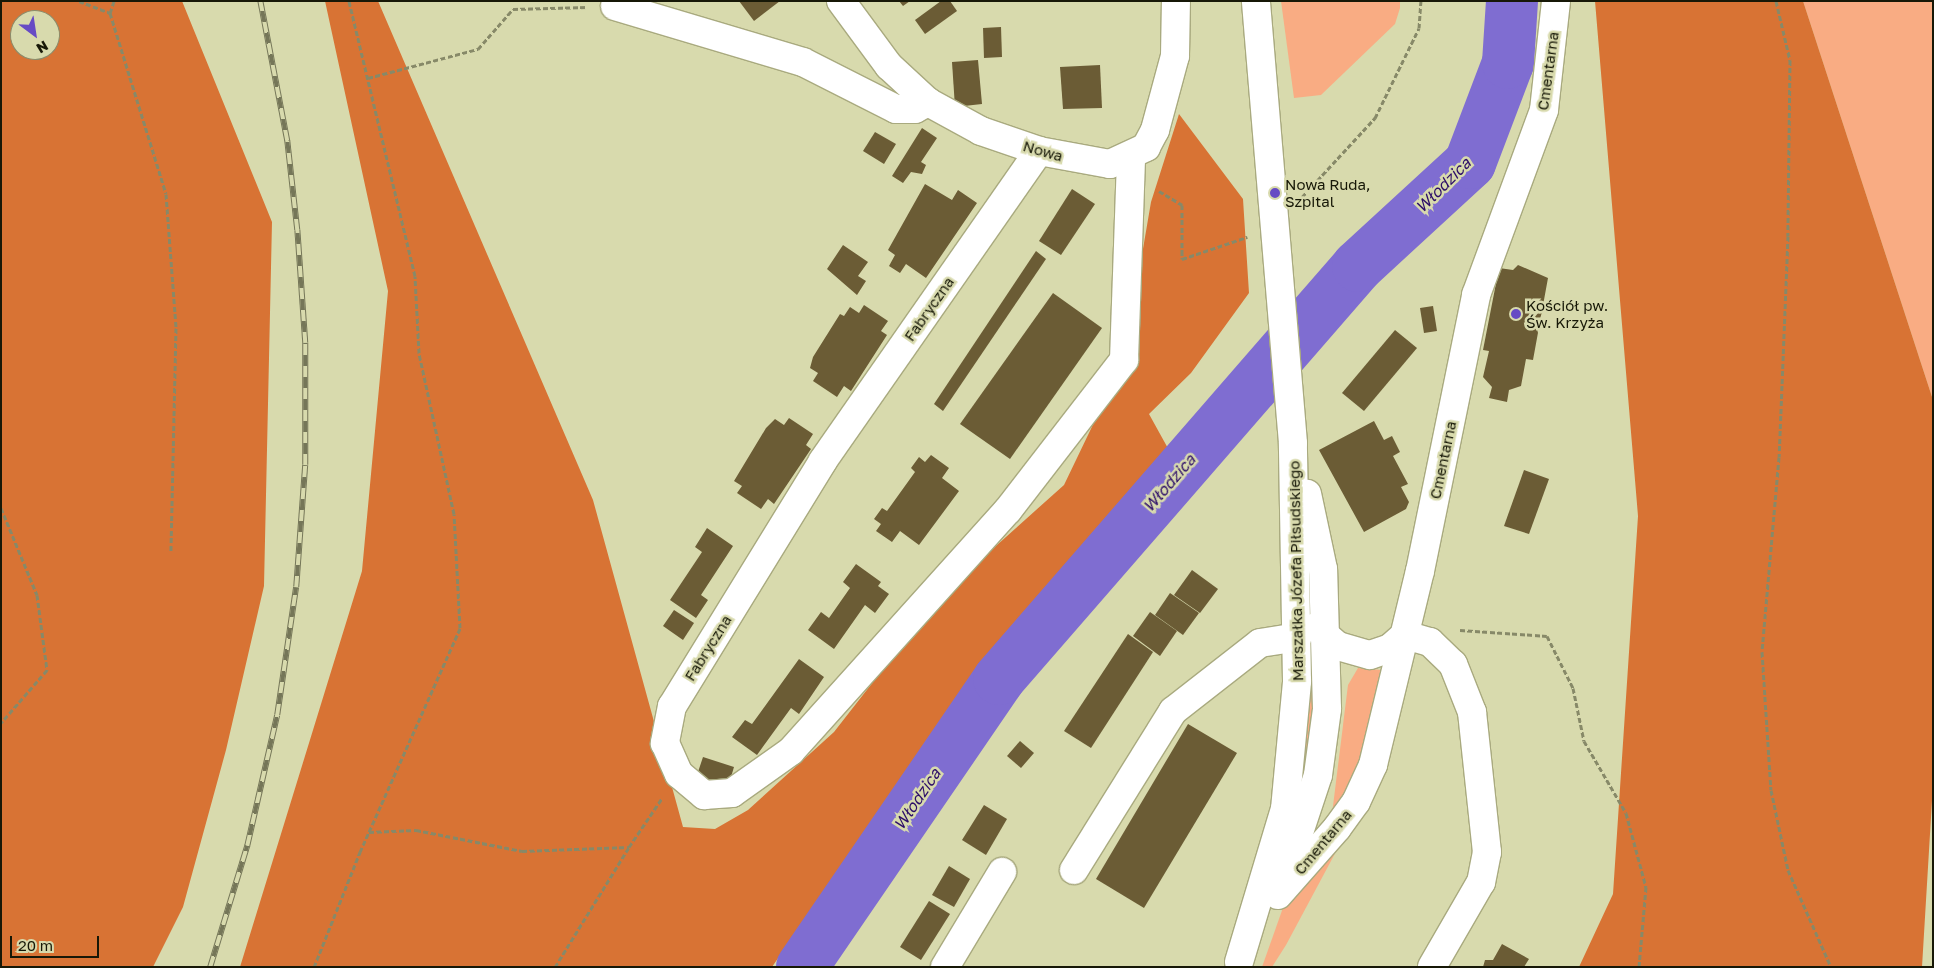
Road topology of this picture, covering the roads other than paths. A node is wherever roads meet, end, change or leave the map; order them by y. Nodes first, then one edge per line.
1 (842, 1) edge
2 (1176, 1) edge
3 (1256, 1) edge
4 (1556, 1) edge
5 (615, 6) road end
6 (928, 102) junction
7 (1039, 151) junction
8 (1130, 166) junction
9 (1293, 443) junction
10 (1297, 515) junction
11 (1405, 635) junction
12 (1326, 636) junction
13 (1298, 637) junction
14 (1074, 870) dead end
15 (1002, 872) dead end
16 (1278, 895) junction
17 (1238, 964) edge
18 (945, 967) edge
19 (1432, 967) edge

1 - 6 street, Nowa
2 - 8 street, Nowa
3 - 9 street
4 - 11 street, Cmentarna
5 - 6 street
6 - 7 street, Nowa
7 - 8 street, Nowa
7 - 8 street, Fabryczna
9 - 10 street, Marszałka Józefa Piłsudskiego
9 - 12 street, Marszałka Józefa Piłsudskiego
10 - 12 street
10 - 13 street, Marszałka Józefa Piłsudskiego
11 - 12 street
11 - 16 street, Cmentarna
11 - 19 street
12 - 16 street, Marszałka Józefa Piłsudskiego
13 - 14 street
13 - 17 street, Marszałka Józefa Piłsudskiego
15 - 18 street
16 - 17 street, Marszałka Józefa Piłsudskiego

